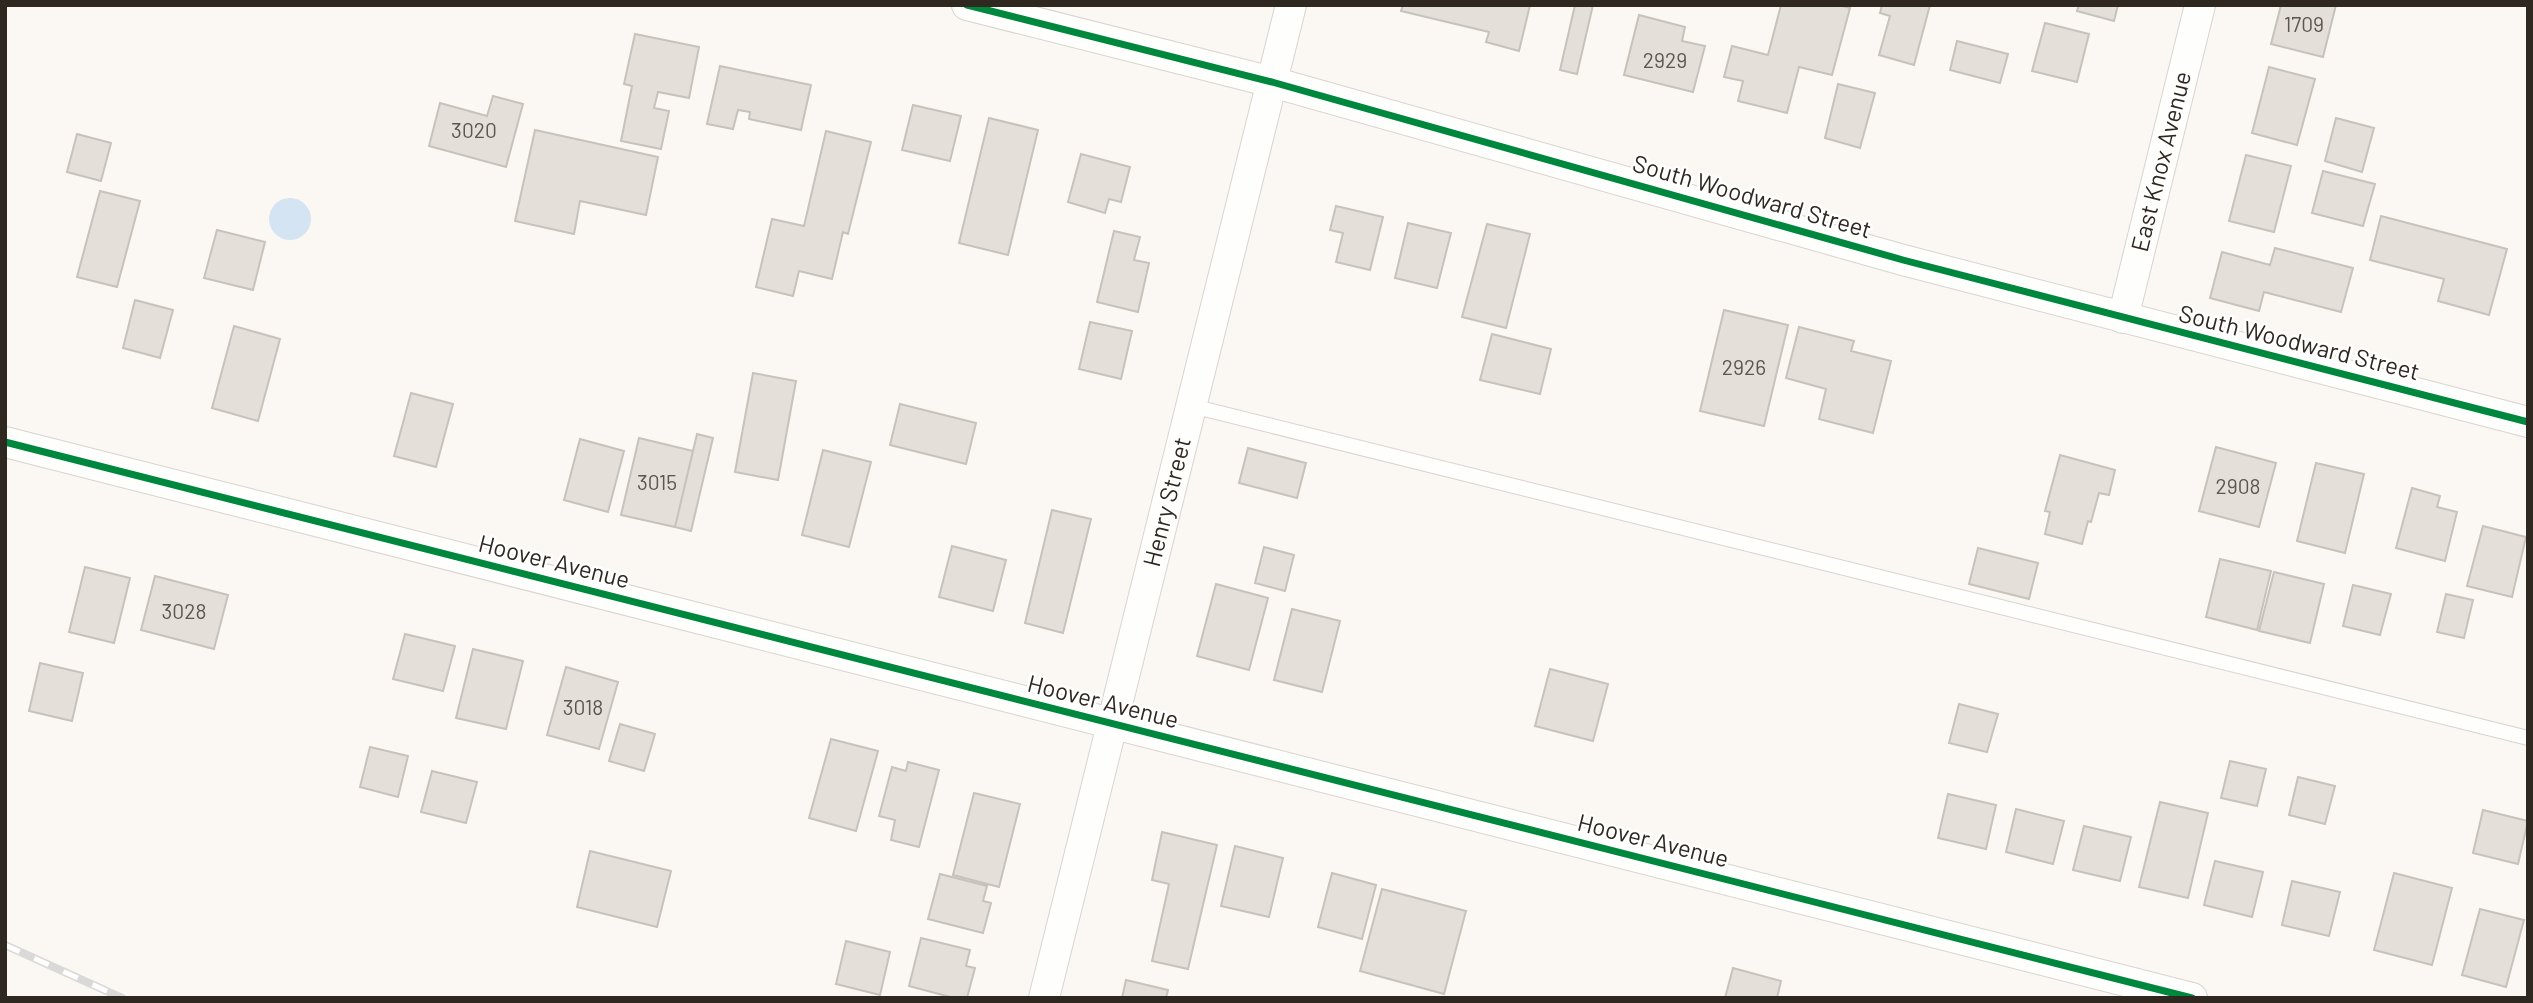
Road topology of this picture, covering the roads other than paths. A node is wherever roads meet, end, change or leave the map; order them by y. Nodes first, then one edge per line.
1 (967, 5) edge
2 (1291, 5) edge
3 (2200, 5) edge
4 (1272, 82) junction
5 (2123, 318) junction
6 (1192, 406) junction
7 (2528, 422) edge
8 (5, 442) edge
9 (1112, 724) junction
10 (2528, 738) edge
11 (1045, 998) edge
12 (2192, 998) edge

1 - 4 street, South Woodward Street
2 - 4 street, Henry Street
3 - 5 street, East Knox Avenue
4 - 5 street, South Woodward Street
4 - 6 street, Henry Street
5 - 7 street, South Woodward Street
6 - 9 street, Henry Street
6 - 10 lane
8 - 9 street, Hoover Avenue
9 - 11 street, Henry Street
9 - 12 street, Hoover Avenue

